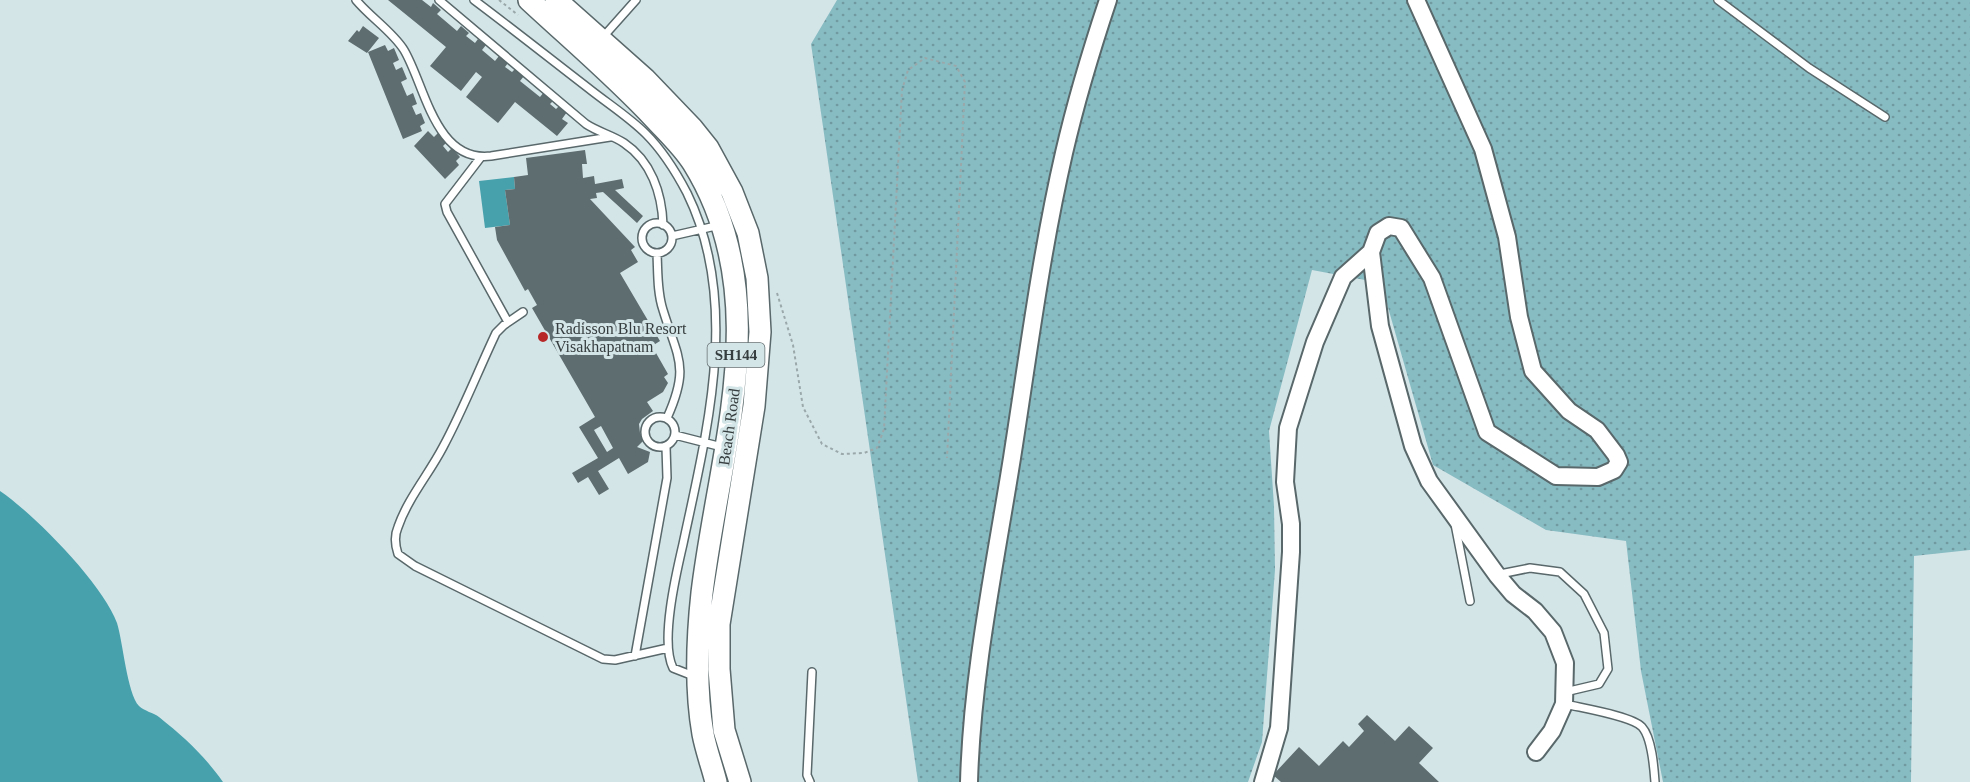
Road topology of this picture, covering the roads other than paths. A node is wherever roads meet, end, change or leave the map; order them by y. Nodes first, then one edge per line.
1 (356, 0) edge
2 (439, 0) edge
3 (474, 0) edge
4 (530, 0) edge
5 (556, 0) edge
6 (636, 0) edge
7 (1108, 0) edge
8 (1416, 0) edge
9 (1718, 0) edge
10 (602, 39) junction
11 (1885, 117) dead end
12 (610, 137) junction
13 (481, 157) junction
14 (722, 224) junction
15 (663, 225) junction
16 (702, 231) junction
17 (672, 236) junction
18 (1371, 252) junction
19 (657, 254) junction
20 (523, 312) dead end
21 (508, 322) junction
22 (667, 418) junction
23 (675, 435) junction
24 (704, 442) junction
25 (666, 447) junction
26 (727, 448) junction
27 (718, 495) junction
28 (740, 501) junction
29 (1453, 516) junction
30 (1497, 575) junction
31 (1470, 602) dead end
32 (668, 648) junction
33 (635, 656) junction
34 (812, 672) dead end
35 (698, 677) junction
36 (1564, 698) junction
37 (1536, 753) dead end
38 (716, 782) edge
39 (740, 782) edge
40 (810, 782) edge
41 (969, 782) edge
42 (1263, 782) edge
43 (1655, 782) edge

1 - 13 lane
2 - 12 lane
3 - 16 lane
4 - 14 main road, Beach Road / SH144
5 - 10 main road, SH144
6 - 10 lane
7 - 41 street
8 - 18 street
9 - 11 lane
10 - 28 main road, SH144
12 - 13 lane
12 - 15 lane
13 - 21 lane
14 - 16 lane
14 - 26 main road, Beach Road / SH144
15 - 17 lane
15 - 19 lane
16 - 17 lane
16 - 24 lane
17 - 19 lane
18 - 29 street
18 - 42 street
19 - 22 lane
20 - 21 lane
21 - 33 lane
22 - 23 lane
22 - 25 lane
23 - 24 lane
23 - 25 lane
24 - 26 lane
24 - 32 lane
25 - 33 lane
26 - 27 main road, Beach Road / SH144
27 - 28 main road
27 - 35 main road, Beach Road / SH144
28 - 39 main road, SH144
29 - 30 street
29 - 31 lane
30 - 36 street
30 - 36 lane
32 - 33 lane
32 - 35 lane
34 - 40 lane
35 - 38 main road, Beach Road / SH144
36 - 37 street
36 - 43 lane

